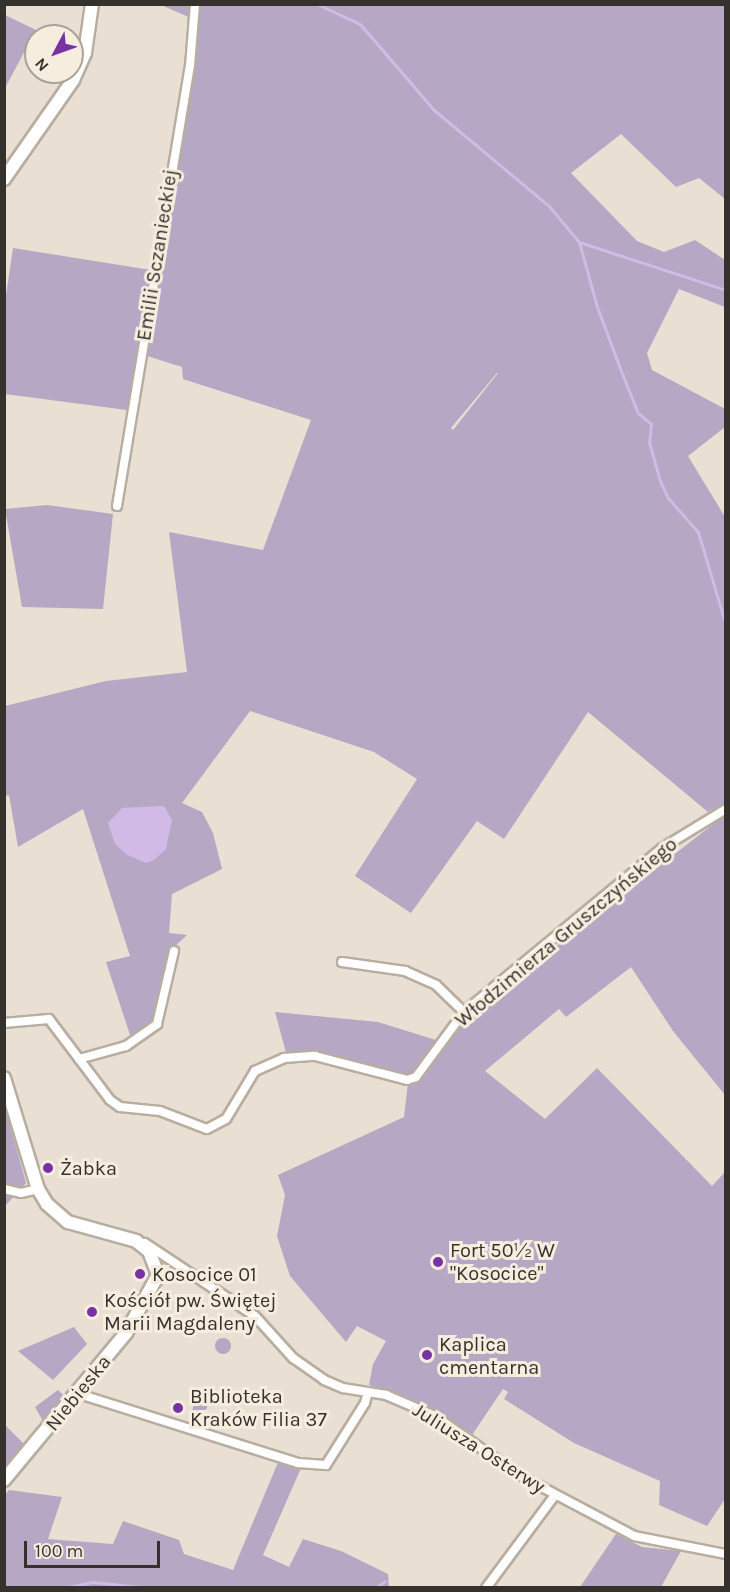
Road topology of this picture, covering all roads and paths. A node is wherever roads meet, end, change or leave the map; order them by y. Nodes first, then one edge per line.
1 (92, 4) edge
2 (195, 4) edge
3 (4, 179) edge
4 (117, 506) dead end
5 (726, 809) edge
6 (174, 951) dead end
7 (342, 962) dead end
8 (464, 1012) junction
9 (4, 1023) edge
10 (79, 1059) junction
11 (4, 1077) edge
12 (4, 1189) edge
13 (38, 1189) junction
14 (136, 1240) junction
15 (158, 1275) junction
16 (190, 1276) junction
17 (368, 1392) junction
18 (79, 1394) junction
19 (4, 1480) edge
20 (555, 1495) junction
21 (726, 1554) edge
22 (486, 1587) edge

1 - 3 street
2 - 4 street, Emilii Sczanieckiej
5 - 8 street, Włodzimierza Gruszczyńskiego
6 - 10 street
7 - 8 street
8 - 10 street, Włodzimierza Gruszczyńskiego
9 - 10 street, Włodzimierza Gruszczyńskiego
11 - 13 street, Juliusza Osterwy
12 - 13 street
13 - 14 street, Juliusza Osterwy
14 - 15 street
14 - 16 street, Juliusza Osterwy
15 - 16 street, Juliusza Osterwy
15 - 18 street, Niebieska
16 - 17 street, Juliusza Osterwy
17 - 18 street
17 - 20 street, Juliusza Osterwy
18 - 19 street, Niebieska
20 - 21 street, Juliusza Osterwy
20 - 22 street

